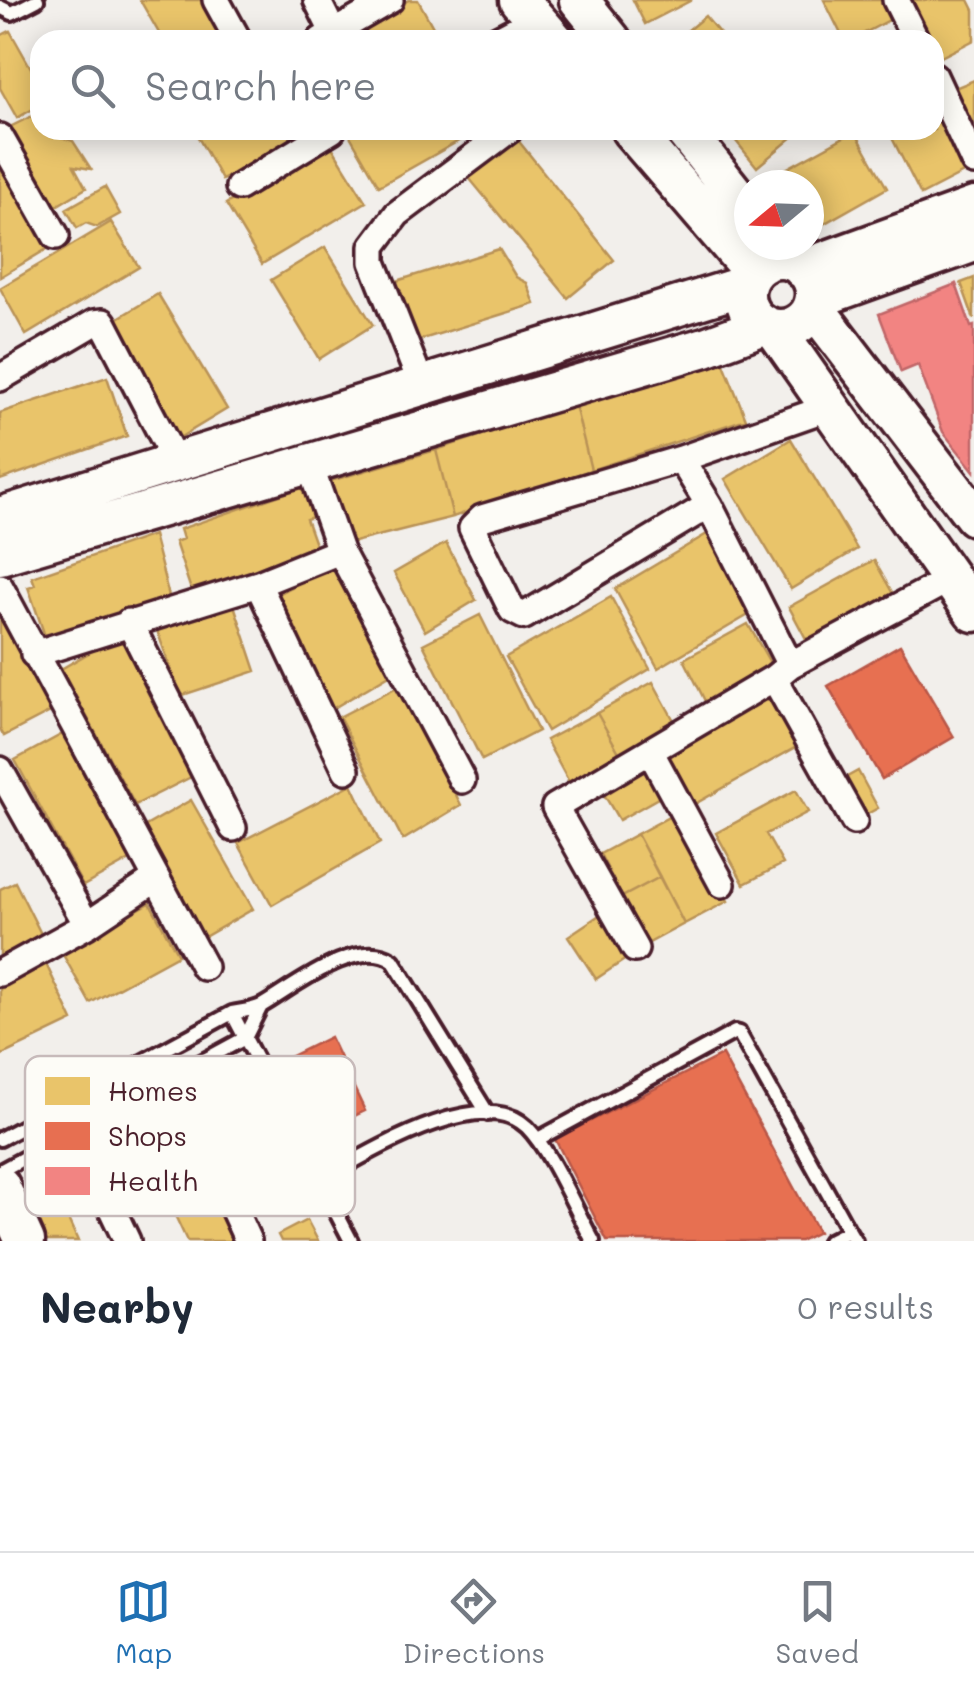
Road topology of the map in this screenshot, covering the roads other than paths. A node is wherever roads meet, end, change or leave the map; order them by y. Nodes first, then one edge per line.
1 (37, 0) edge
2 (216, 0) edge
3 (317, 0) edge
4 (390, 0) edge
5 (579, 0) edge
6 (896, 0) edge
7 (0, 7) edge
8 (232, 30) edge
9 (327, 30) edge
10 (343, 30) edge
11 (603, 30) edge
12 (911, 30) edge
13 (944, 98) edge
14 (0, 137) edge
15 (316, 140) edge
16 (496, 140) edge
17 (641, 140) edge
18 (692, 140) edge
19 (974, 162) edge
20 (239, 187) dead end
21 (734, 193) edge
22 (974, 207) edge
23 (56, 236) dead end
24 (974, 242) edge
25 (785, 276) edge
26 (770, 327) junction
27 (843, 346) junction
28 (0, 378) edge
29 (422, 386) junction
30 (830, 407) junction
31 (681, 458) junction
32 (168, 465) junction
33 (310, 466) junction
34 (974, 489) edge
35 (709, 504) junction
36 (173, 505) junction
37 (974, 516) edge
38 (0, 517) edge
39 (340, 551) junction
40 (0, 555) edge
41 (950, 579) junction
42 (258, 584) junction
43 (0, 587) edge
44 (974, 612) edge
45 (129, 622) junction
46 (34, 654) junction
47 (782, 671) junction
48 (650, 752) junction
49 (346, 770) dead end
50 (462, 780) dead end
51 (4, 787) edge
52 (854, 821) dead end
53 (234, 828) dead end
54 (156, 879) junction
55 (722, 884) dead end
56 (87, 924) junction
57 (635, 949) dead end
58 (204, 967) dead end
59 (0, 973) edge
60 (260, 1006) junction
61 (232, 1013) junction
62 (245, 1038) junction
63 (152, 1056) edge
64 (212, 1056) edge
65 (255, 1056) edge
66 (488, 1114) junction
67 (25, 1125) edge
68 (0, 1138) edge
69 (538, 1139) junction
70 (25, 1157) edge
71 (355, 1161) edge
72 (0, 1171) edge
73 (0, 1186) edge
74 (116, 1216) edge
75 (237, 1216) edge
76 (338, 1216) edge
77 (852, 1236) edge
78 (25, 1241) edge
79 (128, 1241) edge
80 (248, 1241) edge
81 (350, 1241) edge
82 (593, 1241) edge
83 (829, 1241) edge

1 - 7 lane
2 - 8 street
3 - 9 street
4 - 10 street
5 - 11 street
6 - 12 street
13 - 19 street
14 - 23 street
15 - 20 street
16 - 29 street
17 - 25 street
18 - 21 street
22 - 25 street
24 - 25 street
25 - 26 street
25 - 26 street
25 - 27 street
25 - 29 street
26 - 30 street
26 - 33 street
27 - 34 street
27 - 37 street
28 - 32 street
29 - 32 street
30 - 31 street
30 - 41 street
31 - 35 street
31 - 35 street
32 - 36 street
32 - 38 street
33 - 36 street
33 - 39 street
35 - 47 street
36 - 40 street
39 - 42 street
39 - 50 street
41 - 44 street
41 - 47 street
42 - 45 street
42 - 49 street
43 - 46 street
45 - 46 street
45 - 53 street
46 - 54 street
47 - 48 street
47 - 52 street
48 - 55 street
48 - 57 street
51 - 56 street
54 - 56 street
54 - 58 street
56 - 59 street
60 - 61 lane
60 - 62 lane
60 - 66 lane
61 - 62 lane
61 - 63 lane
62 - 64 lane
62 - 65 lane
66 - 69 lane
66 - 71 lane
67 - 68 lane
69 - 77 lane
69 - 82 lane
70 - 72 lane
73 - 78 street
74 - 79 street
75 - 80 street
76 - 81 lane
77 - 83 lane

